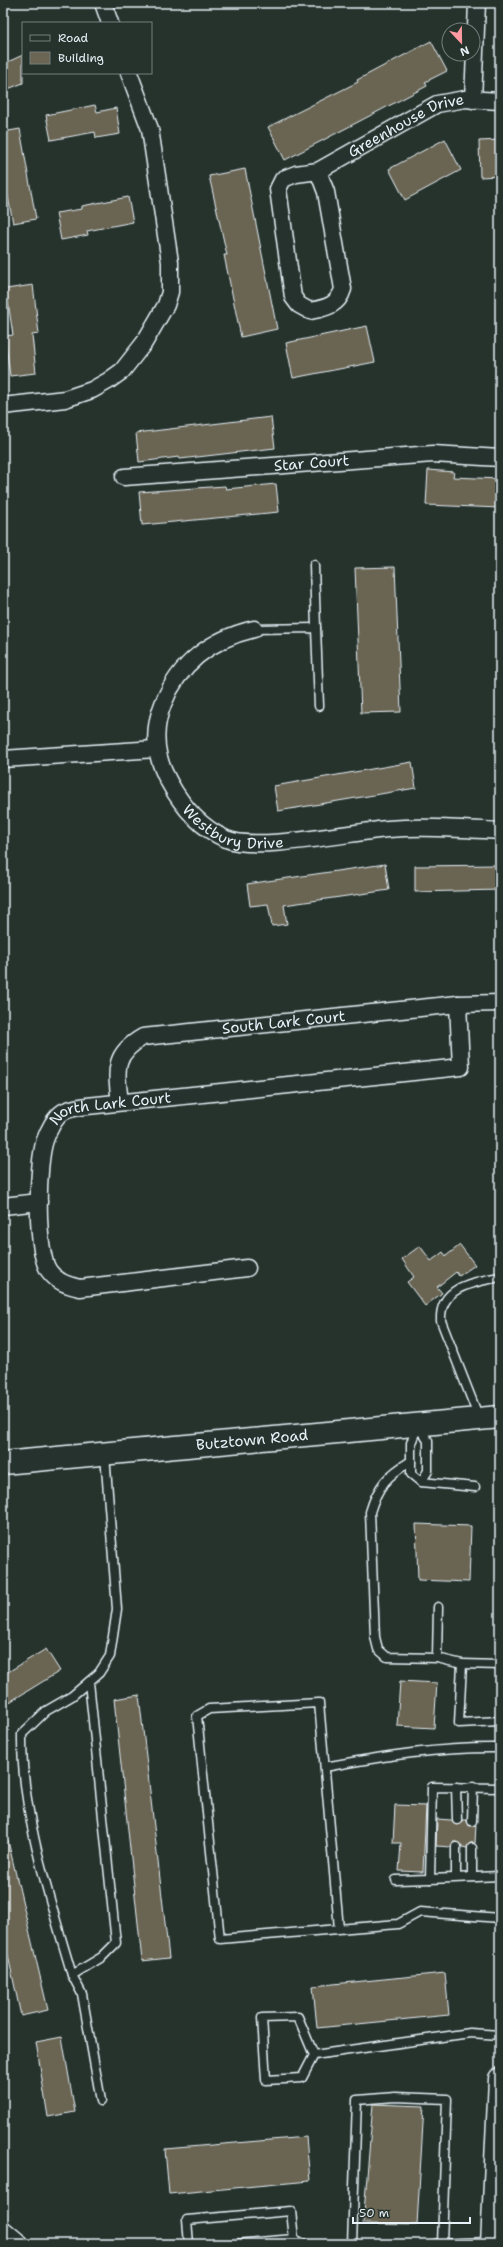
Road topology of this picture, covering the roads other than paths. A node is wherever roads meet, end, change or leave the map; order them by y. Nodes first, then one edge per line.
1 (103, 3) edge
2 (477, 3) edge
3 (110, 22) edge
4 (129, 74) edge
5 (473, 100) junction
6 (500, 101) edge
7 (318, 171) junction
8 (3, 406) edge
9 (500, 458) edge
10 (124, 477) dead end
11 (314, 564) dead end
12 (316, 628) junction
13 (254, 629) joint
14 (319, 706) dead end
15 (156, 749) junction
16 (3, 759) edge
17 (500, 831) edge
18 (500, 1003) edge
19 (458, 1004) junction
20 (120, 1102) junction
21 (39, 1202) junction
22 (3, 1206) edge
23 (247, 1268) dead end
24 (500, 1277) edge
25 (490, 1418) edge
26 (418, 1425) junction
27 (105, 1455) junction
28 (411, 1461) junction
29 (3, 1463) edge
30 (421, 1482) junction
31 (475, 1487) dead end
32 (438, 1607) dead end
33 (437, 1658) junction
34 (462, 1664) junction
35 (500, 1665) edge
36 (89, 1682) junction
37 (500, 1721) edge
38 (500, 1748) edge
39 (324, 1767) junction
40 (473, 1786) junction
41 (456, 1787) junction
42 (500, 1788) edge
43 (457, 1820) dead end
44 (472, 1821) dead end
45 (456, 1847) dead end
46 (472, 1848) dead end
47 (456, 1876) junction
48 (472, 1876) junction
49 (500, 1876) edge
50 (430, 1879) junction
51 (396, 1880) dead end
52 (500, 1918) edge
53 (340, 1929) junction
54 (72, 1976) junction
55 (500, 2035) edge
56 (314, 2055) junction
57 (500, 2079) edge
58 (101, 2101) dead end
59 (3, 2229) edge
60 (294, 2239) junction
61 (492, 2243) edge
62 (21, 2244) edge
63 (189, 2244) edge
64 (235, 2244) edge
65 (304, 2244) edge
66 (352, 2244) edge
67 (435, 2244) edge
68 (442, 2244) edge

1 - 3 street
2 - 5 street
4 - 8 street
5 - 6 street, Greenhouse Drive
5 - 7 street, Greenhouse Drive
7 - 7 street, Greenhouse Drive
9 - 10 street, Star Court
11 - 12 lane
12 - 13 lane
12 - 14 lane
13 - 15 street
15 - 16 street
15 - 17 street, Westbury Drive
18 - 19 street, South Lark Court
19 - 20 street, South Lark Court
19 - 20 street, North Lark Court
20 - 21 street, North Lark Court
21 - 22 street
21 - 23 street, North Lark Court
24 - 25 lane
25 - 26 street, Butztown Road
26 - 27 street, Butztown Road
26 - 28 lane
26 - 30 lane
27 - 29 street, Butztown Road
27 - 36 lane
28 - 30 lane
28 - 33 lane
30 - 31 lane
32 - 33 lane
33 - 34 lane
34 - 35 lane
34 - 37 lane
36 - 54 lane
36 - 54 lane
38 - 39 lane
39 - 53 lane
39 - 53 lane
40 - 41 lane
40 - 42 lane
40 - 44 lane
41 - 43 lane
41 - 50 lane
45 - 47 lane
46 - 48 lane
47 - 48 lane
47 - 50 lane
48 - 49 lane
50 - 51 lane
52 - 53 lane
54 - 58 lane
55 - 56 lane
56 - 56 lane
57 - 61 street
59 - 62 street
60 - 63 lane
60 - 64 lane
60 - 65 lane
61 - 68 lane
66 - 68 lane
67 - 68 lane

